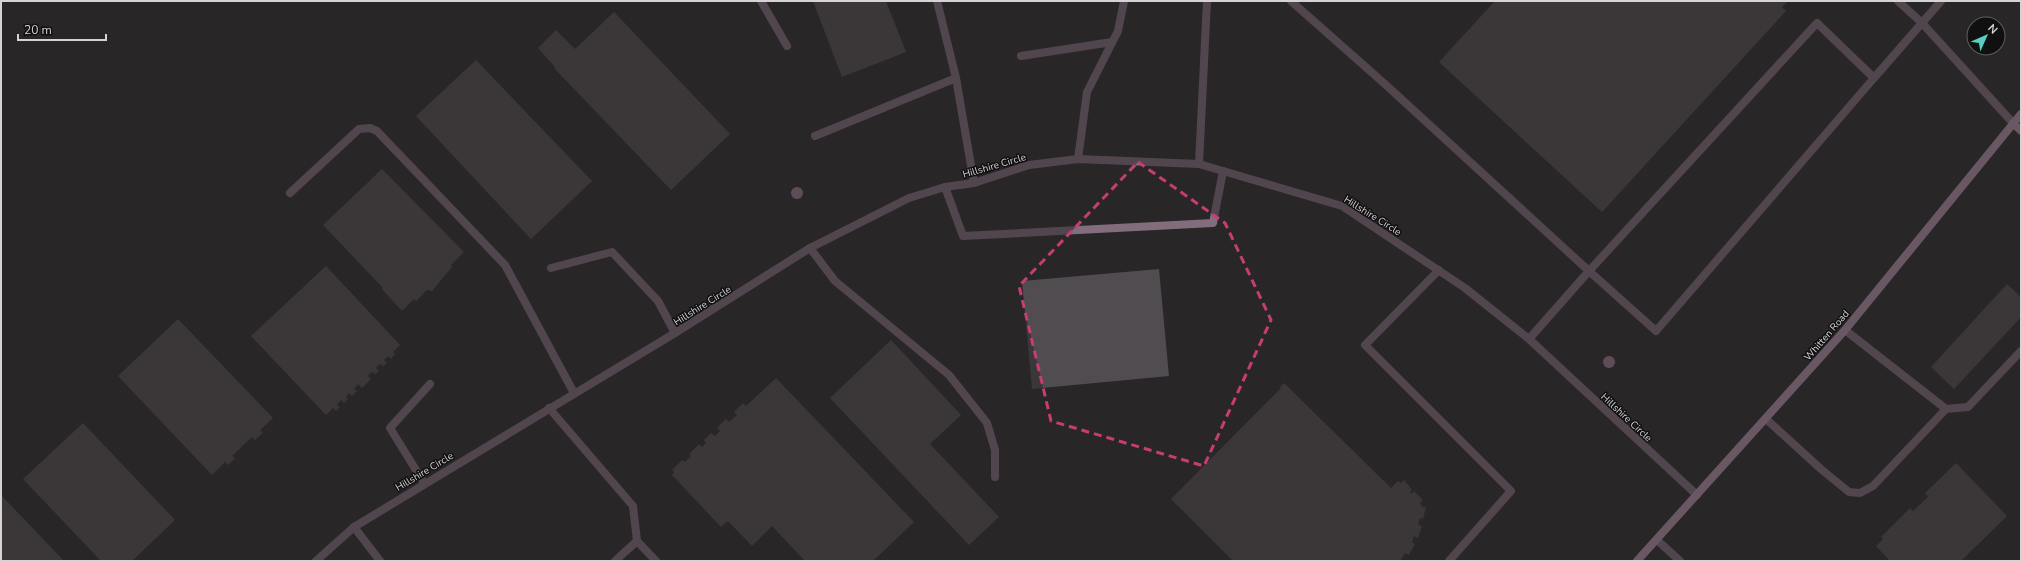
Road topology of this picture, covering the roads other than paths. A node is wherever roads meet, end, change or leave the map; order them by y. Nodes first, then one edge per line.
1 (761, 1) edge
2 (937, 1) edge
3 (1124, 1) edge
4 (1207, 1) edge
5 (1291, 1) edge
6 (1898, 1) edge
7 (1941, 1) edge
8 (1922, 23) junction
9 (1112, 42) junction
10 (787, 46) dead end
11 (1021, 56) dead end
12 (956, 78) junction
13 (1874, 78) junction
14 (2021, 114) edge
15 (2013, 123) junction
16 (2021, 131) edge
17 (815, 136) dead end
18 (1078, 159) junction
19 (1199, 164) junction
20 (1223, 171) junction
21 (974, 182) junction
22 (945, 187) junction
23 (290, 193) dead end
24 (810, 248) junction
25 (551, 268) dead end
26 (1439, 270) junction
27 (1589, 271) junction
28 (1845, 330) junction
29 (675, 333) junction
30 (1529, 339) junction
31 (2021, 350) edge
32 (430, 384) dead end
33 (574, 393) junction
34 (549, 408) junction
35 (1946, 408) junction
36 (1766, 418) junction
37 (995, 477) dead end
38 (424, 483) junction
39 (1696, 495) junction
40 (354, 527) junction
41 (1657, 540) junction
42 (637, 541) junction
43 (316, 561) edge
44 (380, 561) edge
45 (615, 561) edge
46 (656, 561) edge
47 (1449, 561) edge
48 (1637, 561) edge
49 (1680, 561) edge

1 - 10 street
2 - 12 street
3 - 9 street
4 - 19 street
5 - 27 street
6 - 8 street
7 - 8 street
8 - 13 street
8 - 15 street
9 - 11 street
9 - 18 street
12 - 17 street
12 - 21 street
13 - 27 street
13 - 27 street
14 - 15 main road, Whitten Road
15 - 16 main road
15 - 28 main road, Whitten Road
18 - 19 street, Hillshire Circle
18 - 21 street, Hillshire Circle
19 - 20 street, Hillshire Circle
20 - 22 street
20 - 26 street, Hillshire Circle
21 - 22 street, Hillshire Circle
22 - 24 street, Hillshire Circle
23 - 33 street
24 - 29 street, Hillshire Circle
24 - 37 street
25 - 29 street
26 - 30 street, Hillshire Circle
26 - 47 street
27 - 30 street
28 - 35 street
28 - 36 main road, Whitten Road
29 - 33 street, Hillshire Circle
30 - 39 street, Hillshire Circle
31 - 35 street
32 - 38 street
33 - 34 street, Hillshire Circle
34 - 38 street, Hillshire Circle
34 - 42 street
35 - 36 street
36 - 39 main road, Whitten Road
38 - 40 street, Hillshire Circle
39 - 41 main road, Whitten Road
40 - 43 street, Hillshire Circle
40 - 44 street
41 - 48 main road, Whitten Road
41 - 49 street
42 - 45 street
42 - 46 street

